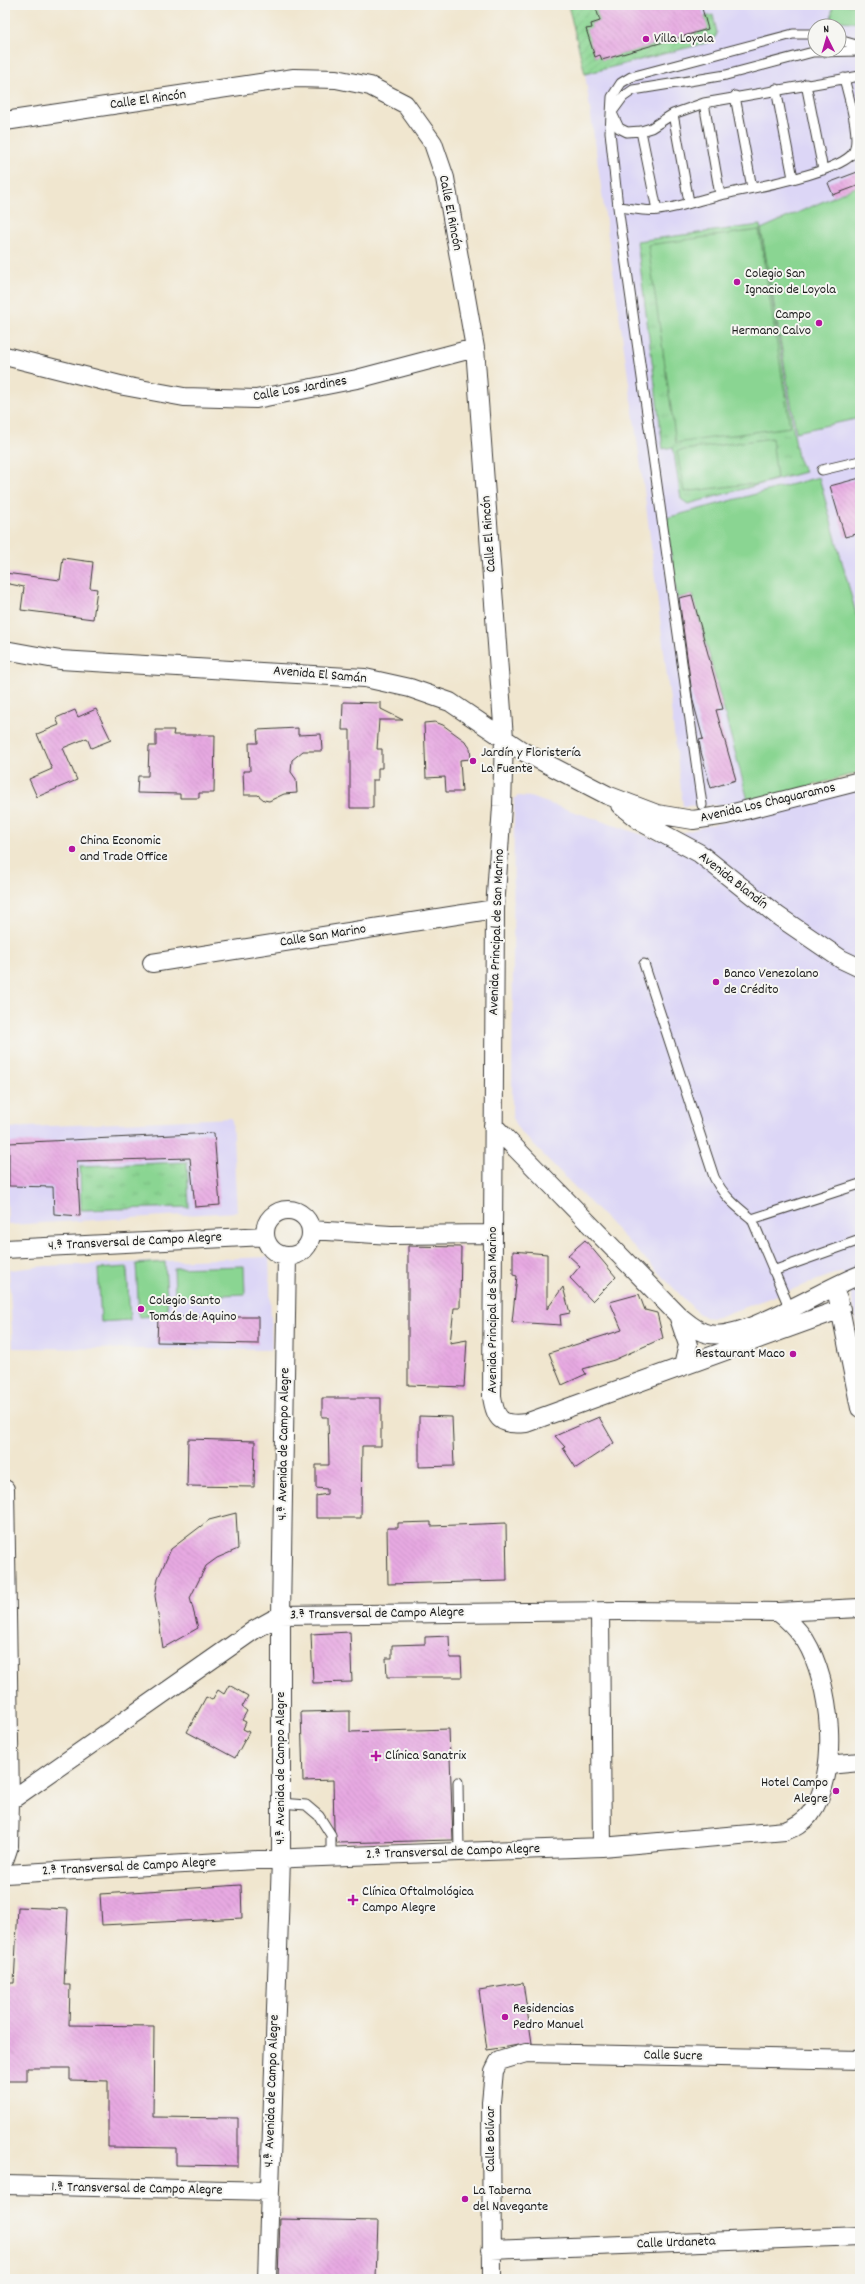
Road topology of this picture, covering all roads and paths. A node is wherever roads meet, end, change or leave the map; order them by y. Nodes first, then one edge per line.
1 (807, 34) edge
2 (847, 42) edge
3 (860, 46) edge
4 (860, 51) edge
5 (860, 76) edge
6 (844, 78) junction
7 (806, 84) junction
8 (776, 89) junction
9 (735, 96) junction
10 (704, 103) junction
11 (612, 112) junction
12 (673, 114) junction
13 (5, 121) edge
14 (641, 131) junction
15 (824, 170) junction
16 (793, 178) junction
17 (752, 188) junction
18 (720, 195) junction
19 (689, 202) junction
20 (618, 207) junction
21 (657, 210) junction
22 (475, 348) junction
23 (5, 356) edge
24 (860, 461) edge
25 (822, 470) dead end
26 (5, 650) edge
27 (504, 738) junction
28 (860, 781) edge
29 (606, 795) junction
30 (697, 812) junction
31 (698, 853) junction
32 (495, 909) junction
33 (152, 963) dead end
34 (644, 964) dead end
35 (860, 968) edge
36 (493, 1125) junction
37 (860, 1184) edge
38 (752, 1219) junction
39 (311, 1230) junction
40 (493, 1234) junction
41 (265, 1236) junction
42 (860, 1240) edge
43 (5, 1249) edge
44 (287, 1256) junction
45 (773, 1271) junction
46 (860, 1275) edge
47 (835, 1286) junction
48 (790, 1309) junction
49 (841, 1309) junction
50 (678, 1316) junction
51 (683, 1366) junction
52 (860, 1408) edge
53 (5, 1489) edge
54 (860, 1608) edge
55 (600, 1612) junction
56 (778, 1612) junction
57 (281, 1615) junction
58 (860, 1762) edge
59 (828, 1765) junction
60 (458, 1782) dead end
61 (10, 1802) junction
62 (280, 1803) junction
63 (602, 1847) junction
64 (459, 1852) junction
65 (331, 1856) junction
66 (5, 1858) edge
67 (280, 1859) junction
68 (5, 1874) edge
69 (860, 2060) edge
70 (494, 2071) joint
71 (5, 2186) edge
72 (269, 2191) junction
73 (860, 2236) edge
74 (492, 2250) junction
75 (267, 2279) edge
76 (492, 2279) edge

1 - 11 lane
2 - 3 lane
4 - 11 lane
5 - 6 lane
6 - 7 lane
6 - 15 lane
7 - 8 lane
7 - 15 lane
8 - 9 lane
8 - 16 lane
9 - 10 lane
9 - 17 lane
10 - 12 lane
10 - 18 lane
11 - 14 lane
11 - 20 lane
12 - 14 lane
12 - 19 lane
13 - 22 street, Calle El Rincón
14 - 21 lane
15 - 16 lane
16 - 17 lane
17 - 18 lane
18 - 19 lane
19 - 21 lane
20 - 21 lane
20 - 30 lane
22 - 23 street, Calle Los Jardines
22 - 27 street, Calle El Rincón
24 - 25 lane
26 - 27 street, Avenida El Samán
27 - 29 street, Avenida El Samán
27 - 32 street, Avenida Principal de San Marino
28 - 30 street, Avenida Los Chaguaramos
29 - 30 street, Avenida Los Chaguaramos
29 - 31 street, Avenida Blandín
30 - 31 street
31 - 35 street, Avenida Blandín
32 - 33 street, Calle San Marino
32 - 36 street, Avenida Principal de San Marino
34 - 38 lane
36 - 40 street, Avenida Principal de San Marino
36 - 50 street
37 - 38 lane
38 - 45 lane
39 - 40 street
39 - 41 street
39 - 44 street
40 - 51 street, Avenida Principal de San Marino
41 - 43 street, 4.ª Transversal de Campo Alegre
41 - 44 street
42 - 45 lane
44 - 57 street, 4.ª Avenida de Campo Alegre
45 - 48 lane
46 - 47 street
47 - 48 street
47 - 49 street
48 - 50 street
49 - 51 street, Avenida Principal de San Marino
49 - 52 street
50 - 51 street
53 - 61 street
54 - 56 street, 3.ª Transversal de Campo Alegre
55 - 56 street, 3.ª Transversal de Campo Alegre
55 - 57 street, 3.ª Transversal de Campo Alegre
55 - 63 street
56 - 59 street
57 - 61 street, 3.ª Transversal de Campo Alegre
57 - 62 street, 4.ª Avenida de Campo Alegre
58 - 59 street
59 - 63 street, 2.ª Transversal de Campo Alegre
60 - 64 lane
61 - 66 street
62 - 65 lane
62 - 67 street, 4.ª Avenida de Campo Alegre
63 - 64 street, 2.ª Transversal de Campo Alegre
64 - 65 street, 2.ª Transversal de Campo Alegre
65 - 67 street, 2.ª Transversal de Campo Alegre
67 - 68 street, 2.ª Transversal de Campo Alegre
67 - 72 street, 4.ª Avenida de Campo Alegre
69 - 70 street, Calle Sucre
70 - 74 street, Calle Bolívar
71 - 72 street, 1.ª Transversal de Campo Alegre
72 - 75 street, 4.ª Avenida de Campo Alegre
73 - 74 street, Calle Urdaneta
74 - 76 street, Calle Bolívar

